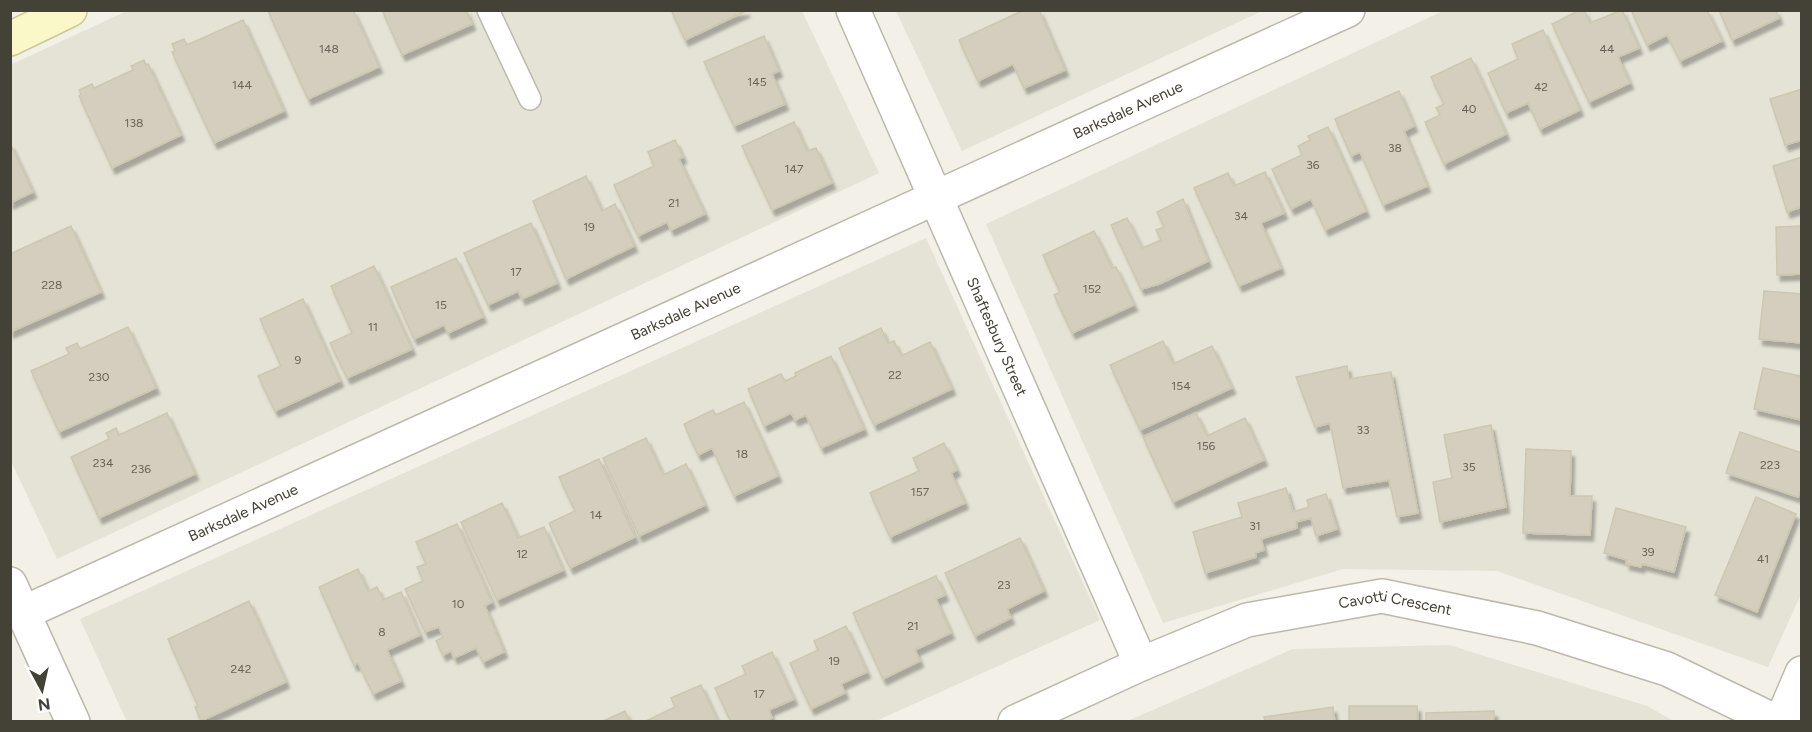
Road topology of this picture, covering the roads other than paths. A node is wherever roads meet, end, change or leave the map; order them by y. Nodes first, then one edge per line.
1 (70, 10) edge
2 (488, 10) edge
3 (853, 10) edge
4 (1348, 10) edge
5 (10, 39) edge
6 (530, 99) dead end
7 (938, 199) junction
8 (17, 599) edge
9 (1141, 664) junction
10 (1802, 673) edge
11 (73, 722) edge
12 (1015, 722) edge
13 (1779, 722) edge

1 - 5 street
2 - 6 lane
3 - 7 street, Shaftesbury Street
4 - 7 street, Barksdale Avenue
7 - 8 street, Barksdale Avenue
7 - 9 street, Shaftesbury Street
8 - 11 street
9 - 12 street, Cavotti Crescent
9 - 13 street, Cavotti Crescent
10 - 13 street

